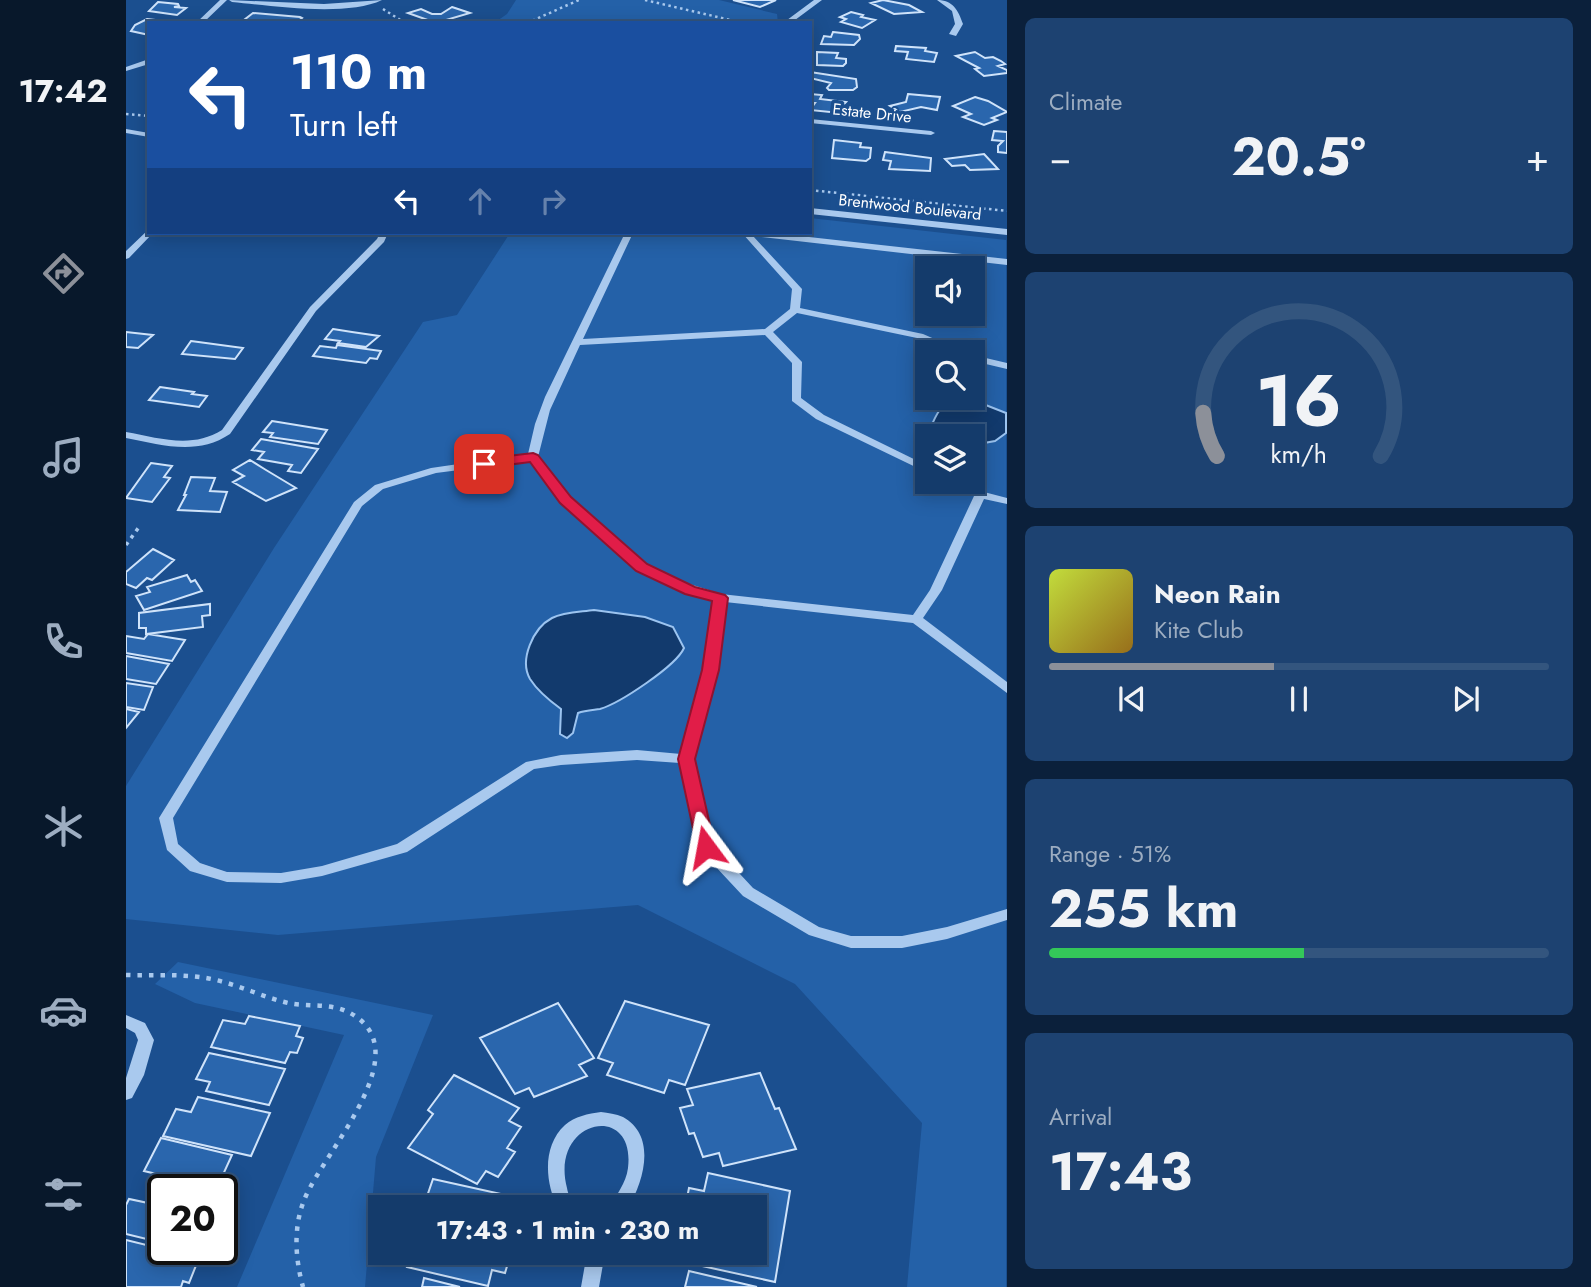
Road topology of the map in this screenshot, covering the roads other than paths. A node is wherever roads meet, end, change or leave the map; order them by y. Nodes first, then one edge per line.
1 (223, 0) edge
2 (232, 0) edge
3 (819, 0) edge
4 (940, 0) edge
5 (375, 1) edge
6 (201, 21) edge
7 (789, 21) edge
8 (953, 34) dead end
9 (147, 62) edge
10 (126, 69) edge
11 (812, 121) edge
12 (126, 133) edge
13 (931, 133) dead end
14 (147, 136) edge
15 (812, 211) edge
16 (1006, 232) edge
17 (147, 234) edge
18 (383, 235) edge
19 (628, 235) edge
20 (748, 235) edge
21 (770, 235) edge
22 (126, 256) edge
23 (1006, 262) edge
24 (795, 310) junction
25 (767, 332) junction
26 (929, 340) edge
27 (577, 342) junction
28 (985, 361) edge
29 (1006, 366) edge
30 (126, 435) edge
31 (533, 457) junction
32 (915, 464) edge
33 (980, 495) joint
34 (1006, 501) edge
35 (720, 598) junction
36 (916, 619) junction
37 (1006, 689) edge
38 (686, 759) junction
39 (1006, 915) edge
40 (126, 1021) edge
41 (126, 1093) edge
42 (562, 1195) edge
43 (627, 1195) edge
44 (594, 1265) edge
45 (590, 1287) edge

1 - 6 street
2 - 5 street
3 - 7 street
4 - 8 street
9 - 10 street
11 - 13 street, Estate Drive
12 - 14 street
15 - 16 street, Brentwood Boulevard
17 - 22 street
18 - 30 street
19 - 27 street
20 - 24 street
21 - 23 lane
24 - 25 street
24 - 26 street
25 - 27 street
25 - 32 street
27 - 31 street
28 - 29 street
31 - 35 street
31 - 38 street
33 - 34 street
33 - 36 street
35 - 36 street
35 - 38 street
36 - 37 street
38 - 39 street
40 - 41 street
42 - 43 street
44 - 45 street

